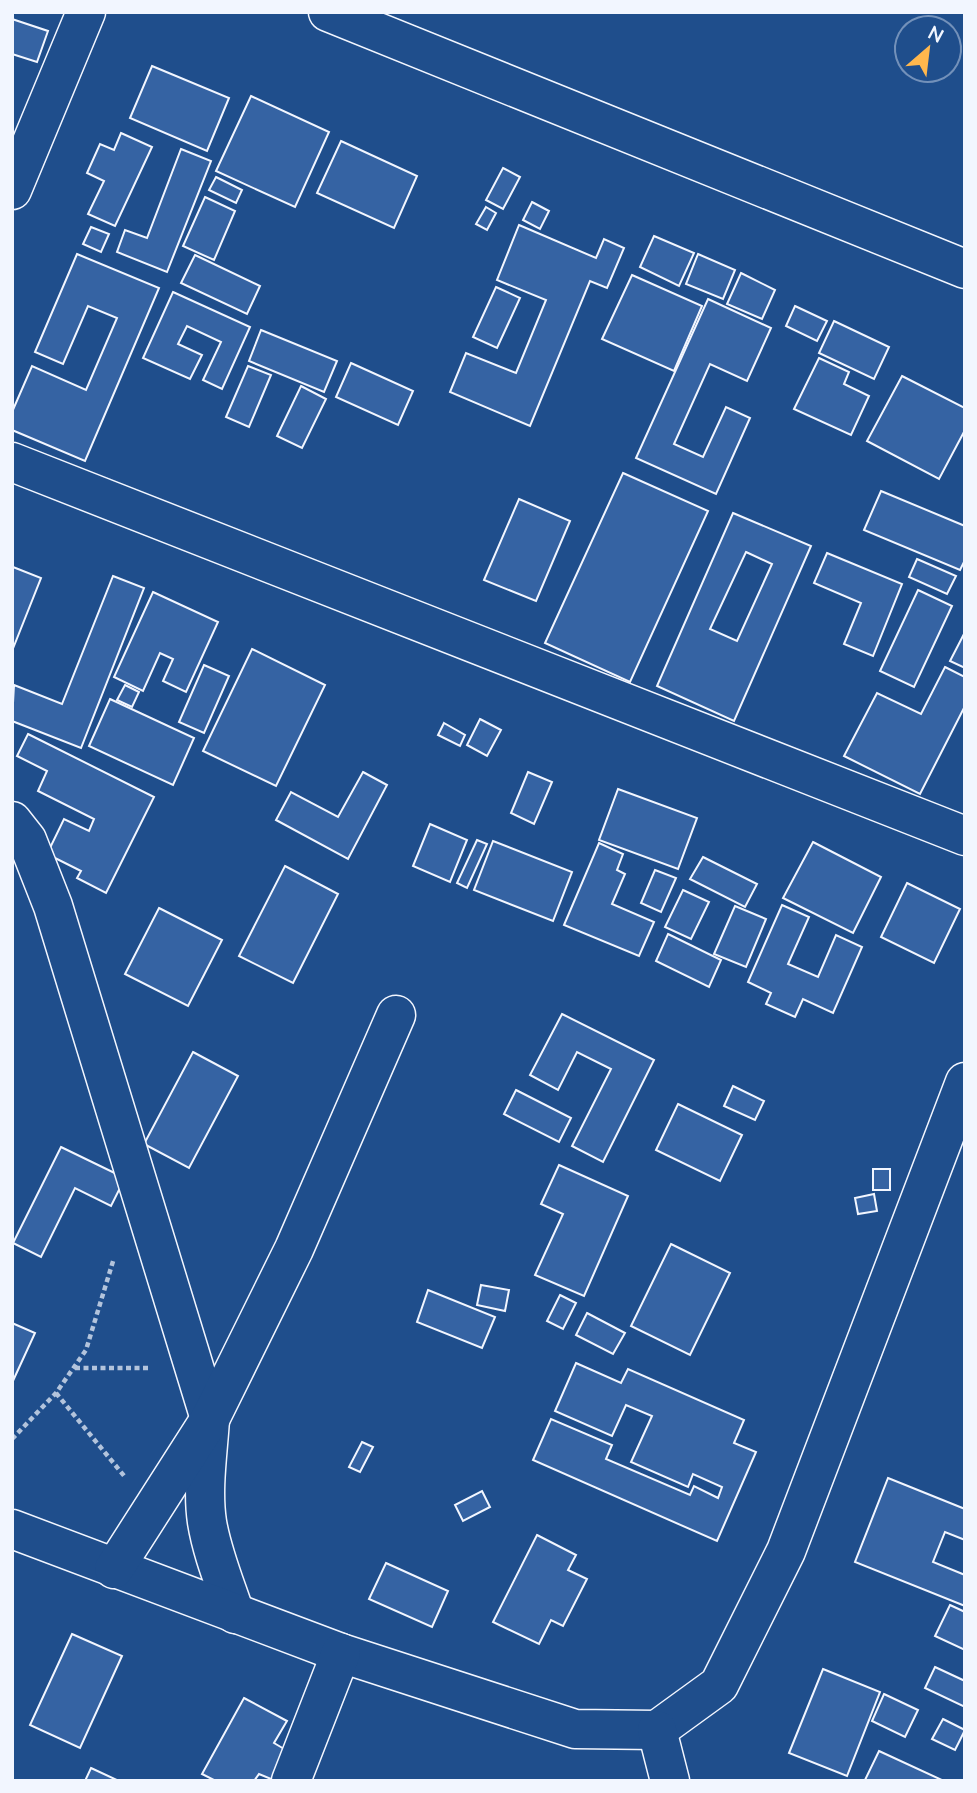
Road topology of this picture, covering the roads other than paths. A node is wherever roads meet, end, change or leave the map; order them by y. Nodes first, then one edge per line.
1 (86, 12) edge
2 (328, 12) edge
3 (12, 190) edge
4 (965, 269) edge
5 (12, 462) edge
6 (12, 821) edge
7 (965, 836) edge
8 (396, 1015) dead end
9 (965, 1082) edge
10 (210, 1419) junction
11 (12, 1529) edge
12 (114, 1569) junction
13 (235, 1614) junction
14 (341, 1653) junction
15 (657, 1730) junction
16 (291, 1781) edge
17 (670, 1781) edge

1 - 3 street
2 - 4 street
5 - 7 street
6 - 10 street
8 - 10 street
9 - 15 street
10 - 12 street
10 - 13 street
11 - 12 street
12 - 13 street
13 - 14 street
14 - 15 street
14 - 16 street
15 - 17 street

